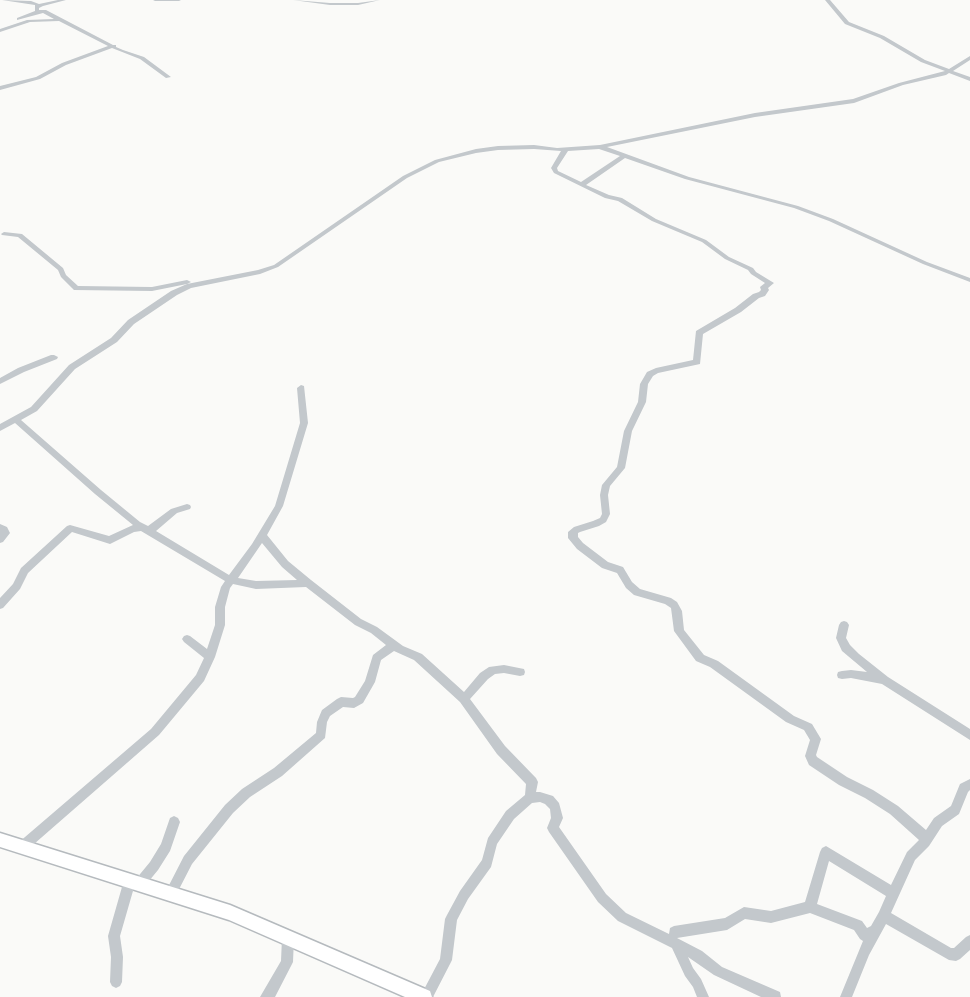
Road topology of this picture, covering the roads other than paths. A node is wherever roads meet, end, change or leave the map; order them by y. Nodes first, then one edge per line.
1 (4, 0) edge
2 (64, 0) edge
3 (155, 0) edge
4 (179, 0) edge
5 (295, 0) edge
6 (378, 0) edge
7 (827, 0) edge
8 (37, 9) junction
9 (60, 20) junction
10 (0, 25) edge
11 (0, 31) edge
12 (114, 46) junction
13 (970, 58) edge
14 (950, 71) junction
15 (168, 77) dead end
16 (970, 79) edge
17 (0, 88) edge
18 (600, 147) junction
19 (566, 149) junction
20 (624, 156) junction
21 (581, 185) junction
22 (1, 234) edge
23 (970, 280) edge
24 (210, 282) junction
25 (54, 357) dead end
26 (0, 382) edge
27 (301, 388) dead end
28 (15, 419) junction
29 (0, 428) edge
30 (187, 508) dead end
31 (0, 527) edge
32 (146, 529) junction
33 (261, 535) junction
34 (0, 539) edge
35 (230, 580) junction
36 (308, 583) junction
37 (0, 606) edge
38 (844, 625) dead end
39 (187, 639) dead end
40 (394, 645) junction
41 (210, 656) junction
42 (520, 672) dead end
43 (842, 676) dead end
44 (884, 680) junction
45 (464, 699) junction
46 (970, 735) edge
47 (970, 784) edge
48 (530, 798) junction
49 (174, 822) dead end
50 (927, 839) junction
51 (0, 840) edge
52 (22, 847) junction
53 (135, 882) junction
54 (171, 893) junction
55 (893, 893) junction
56 (810, 907) junction
57 (884, 916) junction
58 (875, 931) junction
59 (288, 938) junction
60 (675, 938) junction
61 (970, 941) edge
62 (116, 982) dead end
63 (266, 997) edge
64 (425, 997) edge
65 (703, 997) edge
66 (775, 997) edge
67 (846, 997) edge

1 - 8 street
2 - 8 street
3 - 4 street
5 - 6 street
7 - 14 street
8 - 9 street
8 - 10 street
9 - 11 street
9 - 12 street
12 - 15 street
12 - 17 street
13 - 14 street
14 - 16 street
14 - 18 street
18 - 19 street
18 - 20 street
19 - 21 street
19 - 24 street
20 - 21 street
20 - 23 street
21 - 50 street
22 - 24 street
24 - 28 street
25 - 26 street
27 - 33 street
28 - 29 street
28 - 32 street
30 - 32 street
31 - 34 street
32 - 35 street
32 - 37 street
33 - 35 street
33 - 36 street
35 - 36 street
35 - 41 street
36 - 40 street
38 - 44 street
39 - 41 street
40 - 45 street
40 - 54 street
41 - 52 street
42 - 45 street
43 - 44 street
44 - 46 street
45 - 48 street
47 - 50 street
48 - 60 street
48 - 64 street
49 - 53 street
50 - 55 street
51 - 52 main road
52 - 53 main road
53 - 54 main road
53 - 62 street
54 - 59 main road
55 - 56 street
55 - 57 street
56 - 58 street
56 - 60 street
57 - 58 street
57 - 61 street
58 - 67 street
59 - 63 street
59 - 64 main road
60 - 65 street
60 - 66 street

